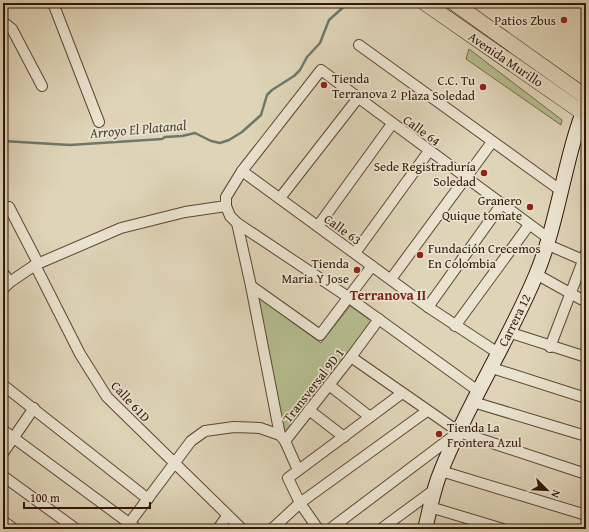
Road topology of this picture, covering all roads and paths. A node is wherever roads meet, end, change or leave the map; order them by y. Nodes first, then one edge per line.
1 (53, 3) edge
2 (425, 3) edge
3 (454, 3) edge
4 (3, 22) edge
5 (359, 45) dead end
6 (42, 86) dead end
7 (586, 97) edge
8 (358, 98) junction
9 (585, 110) edge
10 (99, 122) dead end
11 (392, 124) junction
12 (492, 142) junction
13 (429, 151) junction
14 (242, 171) junction
15 (465, 178) junction
16 (560, 190) junction
17 (280, 198) junction
18 (501, 205) junction
19 (226, 206) junction
20 (3, 211) edge
21 (237, 223) junction
22 (529, 224) junction
23 (318, 226) junction
24 (547, 241) junction
25 (355, 253) junction
26 (584, 257) edge
27 (36, 264) junction
28 (372, 266) junction
29 (3, 273) edge
30 (536, 274) junction
31 (391, 279) junction
32 (6, 286) edge
33 (251, 286) junction
34 (570, 294) junction
35 (348, 297) junction
36 (586, 302) edge
37 (428, 307) junction
38 (379, 319) junction
39 (455, 326) junction
40 (508, 332) junction
41 (550, 347) junction
42 (498, 353) junction
43 (585, 354) edge
44 (351, 357) junction
45 (489, 367) junction
46 (3, 385) edge
47 (329, 385) junction
48 (401, 394) junction
49 (476, 397) junction
50 (586, 398) edge
51 (34, 408) junction
52 (309, 410) junction
53 (427, 410) junction
54 (370, 418) junction
55 (3, 430) edge
56 (459, 432) junction
57 (586, 436) edge
58 (344, 437) junction
59 (14, 438) junction
60 (282, 438) junction
61 (3, 453) edge
62 (175, 464) junction
63 (298, 470) junction
64 (441, 470) junction
65 (586, 474) edge
66 (3, 476) edge
67 (434, 490) junction
68 (148, 499) junction
69 (300, 502) junction
70 (430, 507) junction
71 (586, 515) edge
72 (228, 516) junction
73 (3, 521) edge
74 (130, 527) edge
75 (14, 529) edge
76 (76, 529) edge
77 (218, 529) edge
78 (242, 529) edge
79 (272, 529) edge
80 (318, 529) edge
81 (330, 529) edge
82 (381, 529) edge
83 (425, 529) edge
84 (503, 529) edge

1 - 10 street
2 - 9 main road, Avenida Murillo
3 - 7 main road, Avenida Murillo
4 - 6 street
5 - 12 street
8 - 11 street, Calle 64
8 - 14 street, Calle 64
8 - 17 street
9 - 16 main road, Carrera 12
11 - 13 street, Calle 64
11 - 23 street
12 - 15 street
12 - 16 street
13 - 15 street, Calle 64
13 - 25 street
14 - 17 street, Calle 63
14 - 19 street
15 - 18 street, Calle 64
15 - 31 street
16 - 24 main road, Carrera 12
17 - 23 street, Calle 63
18 - 22 street, Calle 64
18 - 37 street
19 - 21 street
19 - 27 street
20 - 27 street, Calle 61D
21 - 33 street
21 - 35 street
22 - 24 street, Calle 64
22 - 39 street
23 - 25 street, Calle 63
24 - 26 street, Calle 64
24 - 30 main road, Carrera 12
25 - 28 street, Calle 63
26 - 34 street
27 - 32 street
27 - 62 street, Calle 61D
28 - 31 street, Calle 63
28 - 35 street
29 - 32 street
30 - 34 street
30 - 40 main road, Carrera 12
31 - 37 street, Calle 63
33 - 35 street
33 - 60 street
34 - 36 street
34 - 41 street
35 - 38 street
37 - 39 street, Calle 63
38 - 44 street, Transversal 9D 1
38 - 49 street
39 - 42 street, Calle 63
40 - 41 street
40 - 42 main road, Carrera 12
41 - 43 street
42 - 45 main road, Carrera 12
44 - 47 street, Transversal 9D 1
44 - 48 street
45 - 49 main road, Carrera 12
45 - 50 street
46 - 51 street
47 - 52 street, Transversal 9D 1
47 - 54 street
48 - 53 street
48 - 54 street
49 - 56 main road, Carrera 12
49 - 57 street
51 - 59 street
51 - 68 street
52 - 58 street
52 - 60 street, Transversal 9D 1
53 - 56 street
53 - 69 street
54 - 58 street
55 - 59 street
56 - 64 main road, Carrera 12
56 - 65 street
56 - 81 street
58 - 63 street
59 - 61 street
59 - 74 street
60 - 62 street
60 - 63 street, Transversal 9D 1
62 - 68 street
62 - 72 street, Calle 61D
63 - 69 street
64 - 67 main road, Carrera 12
64 - 71 street
66 - 76 street
67 - 70 main road, Carrera 12
67 - 82 street
68 - 74 street
69 - 79 street
69 - 80 street
70 - 83 main road, Carrera 12
70 - 84 street
72 - 77 street
72 - 78 street, Calle 61D
73 - 75 street

